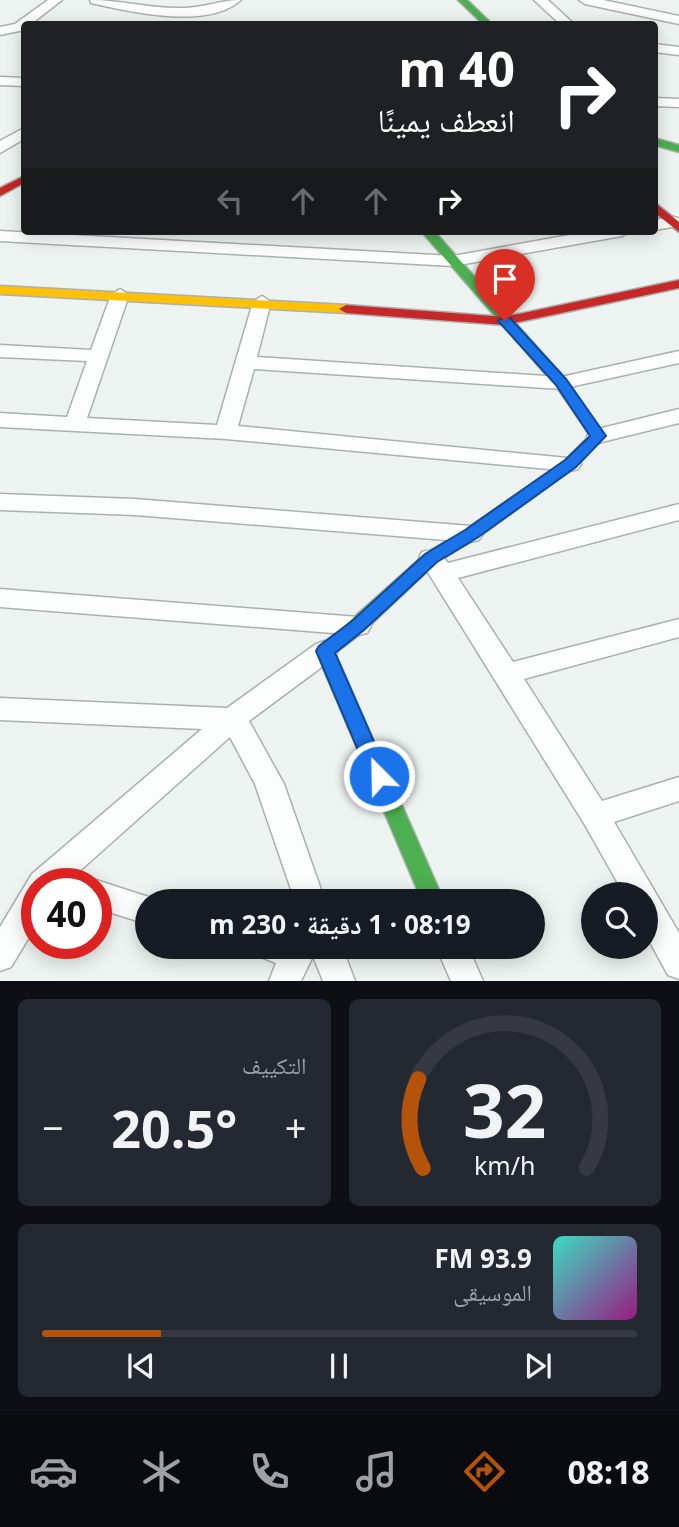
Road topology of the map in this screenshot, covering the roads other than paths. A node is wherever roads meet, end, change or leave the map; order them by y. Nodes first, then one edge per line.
1 (56, 0) edge
2 (96, 0) edge
3 (172, 0) edge
4 (235, 0) edge
5 (462, 0) edge
6 (540, 0) edge
7 (585, 0) edge
8 (652, 0) edge
9 (159, 12) junction
10 (636, 12) junction
11 (679, 20) edge
12 (27, 21) edge
13 (485, 21) edge
14 (564, 21) edge
15 (628, 21) edge
16 (21, 26) edge
17 (0, 31) edge
18 (658, 48) edge
19 (679, 51) edge
20 (0, 81) edge
21 (21, 82) edge
22 (658, 102) edge
23 (679, 103) edge
24 (21, 135) edge
25 (658, 142) edge
26 (0, 148) edge
27 (679, 149) edge
28 (21, 182) edge
29 (0, 193) edge
30 (658, 209) edge
31 (658, 225) edge
32 (676, 225) edge
33 (430, 235) edge
34 (599, 235) edge
35 (0, 236) edge
36 (453, 261) junction
37 (679, 284) edge
38 (0, 290) edge
39 (120, 295) junction
40 (262, 302) junction
41 (505, 321) junction
42 (0, 351) edge
43 (97, 356) junction
44 (679, 357) edge
45 (246, 362) junction
46 (561, 383) junction
47 (679, 416) edge
48 (0, 420) edge
49 (75, 423) junction
50 (226, 432) junction
51 (598, 436) junction
52 (570, 464) junction
53 (0, 502) edge
54 (679, 512) edge
55 (471, 534) junction
56 (437, 566) junction
57 (0, 598) edge
58 (358, 626) junction
59 (679, 628) edge
60 (325, 651) junction
61 (506, 674) junction
62 (0, 709) edge
63 (232, 719) junction
64 (679, 789) edge
65 (595, 816) junction
66 (66, 868) edge
67 (633, 882) edge
68 (306, 889) edge
69 (428, 889) edge
70 (112, 899) edge
71 (135, 906) edge
72 (21, 924) edge
73 (658, 926) edge
74 (0, 956) edge
75 (303, 959) edge
76 (457, 959) edge
77 (679, 964) edge
78 (339, 981) edge
79 (467, 981) edge

1 - 12 street
2 - 9 street
3 - 9 street
4 - 9 street
5 - 13 street
6 - 14 street
7 - 10 street
8 - 10 street
10 - 11 street
10 - 15 street
16 - 17 street
18 - 19 street
20 - 21 street
22 - 23 street
24 - 26 street
25 - 27 street
28 - 29 street
30 - 32 street
31 - 32 street
33 - 36 street
34 - 36 street
35 - 36 street
36 - 41 street
37 - 41 street
38 - 39 street
39 - 40 street
39 - 43 street
40 - 41 street
40 - 45 street
41 - 46 street
42 - 43 street
43 - 49 street
44 - 46 street
45 - 46 street
45 - 50 street
46 - 51 street
47 - 51 street
48 - 49 street
49 - 50 street
50 - 52 street
51 - 52 street
52 - 55 street
53 - 55 street
54 - 56 street
55 - 56 street
56 - 58 street
56 - 61 street
57 - 58 street
58 - 60 street
59 - 61 street
60 - 63 street
60 - 69 street
61 - 65 street
62 - 63 street
63 - 66 street
63 - 68 street
64 - 65 street
65 - 67 street
70 - 71 street
72 - 74 street
73 - 77 street
75 - 78 street
76 - 79 street

